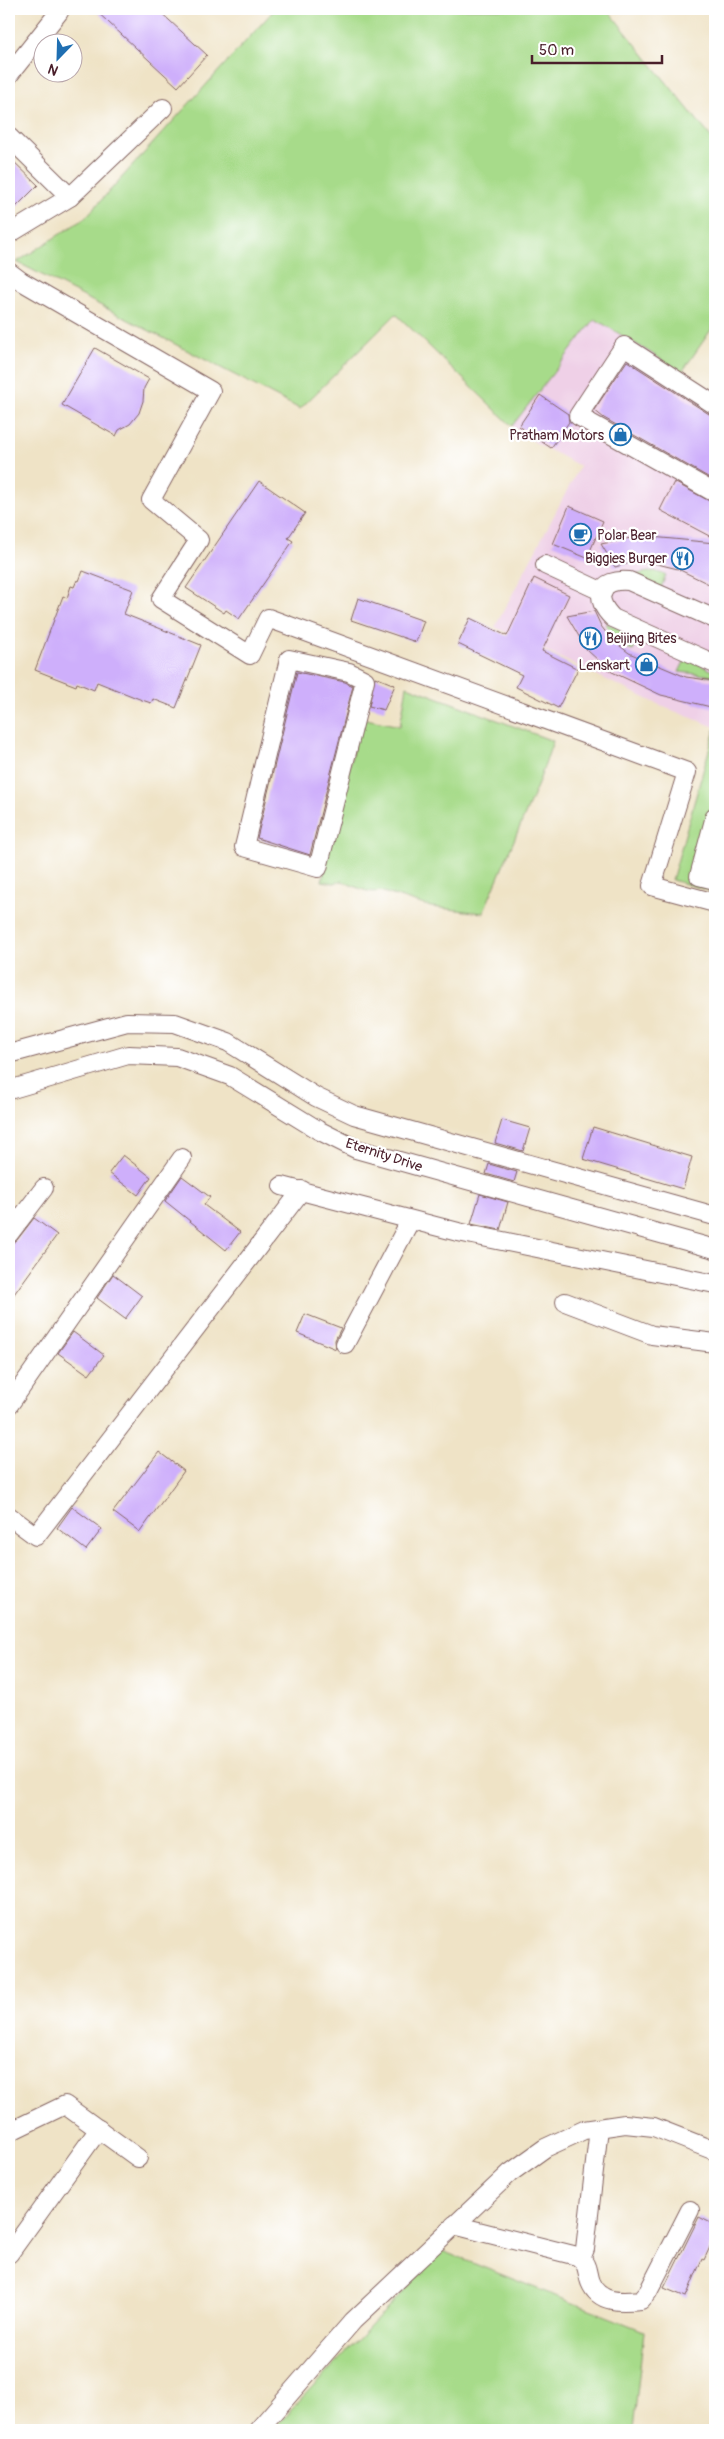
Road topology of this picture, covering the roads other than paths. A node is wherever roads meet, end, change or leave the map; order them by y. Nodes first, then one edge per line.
1 (59, 12) dead end
2 (9, 76) edge
3 (163, 108) dead end
4 (9, 137) edge
5 (70, 198) junction
6 (9, 234) edge
7 (9, 272) edge
8 (715, 405) edge
9 (715, 493) edge
10 (545, 565) dead end
11 (603, 592) junction
12 (715, 620) edge
13 (332, 641) junction
14 (715, 664) edge
15 (326, 667) junction
16 (715, 816) edge
17 (715, 880) edge
18 (715, 903) edge
19 (9, 1054) edge
20 (9, 1090) edge
21 (182, 1158) dead end
22 (282, 1186) dead end
23 (44, 1188) dead end
24 (302, 1190) junction
25 (715, 1216) edge
26 (410, 1220) junction
27 (9, 1234) edge
28 (715, 1249) edge
29 (715, 1284) edge
30 (565, 1302) dead end
31 (345, 1344) dead end
32 (715, 1344) edge
33 (9, 1405) edge
34 (9, 1516) edge
35 (599, 2128) junction
36 (99, 2129) junction
37 (9, 2132) edge
38 (715, 2150) edge
39 (138, 2158) dead end
40 (690, 2210) dead end
41 (454, 2224) junction
42 (9, 2254) edge
43 (581, 2259) junction
44 (258, 2430) edge

1 - 2 street
3 - 5 street
4 - 5 street
5 - 6 street
7 - 13 street
8 - 9 street
10 - 11 street
11 - 12 street
11 - 14 street
13 - 15 street
13 - 18 street
15 - 15 street
16 - 17 street
19 - 25 street, Eternity Drive
20 - 28 street, Eternity Drive
21 - 33 street
22 - 24 street
23 - 27 street
24 - 26 street
24 - 34 street
26 - 29 street
26 - 31 street
30 - 32 street
35 - 38 street
35 - 41 street
35 - 43 street
36 - 37 street
36 - 39 street
36 - 42 street
40 - 43 street
41 - 43 street
41 - 44 street

